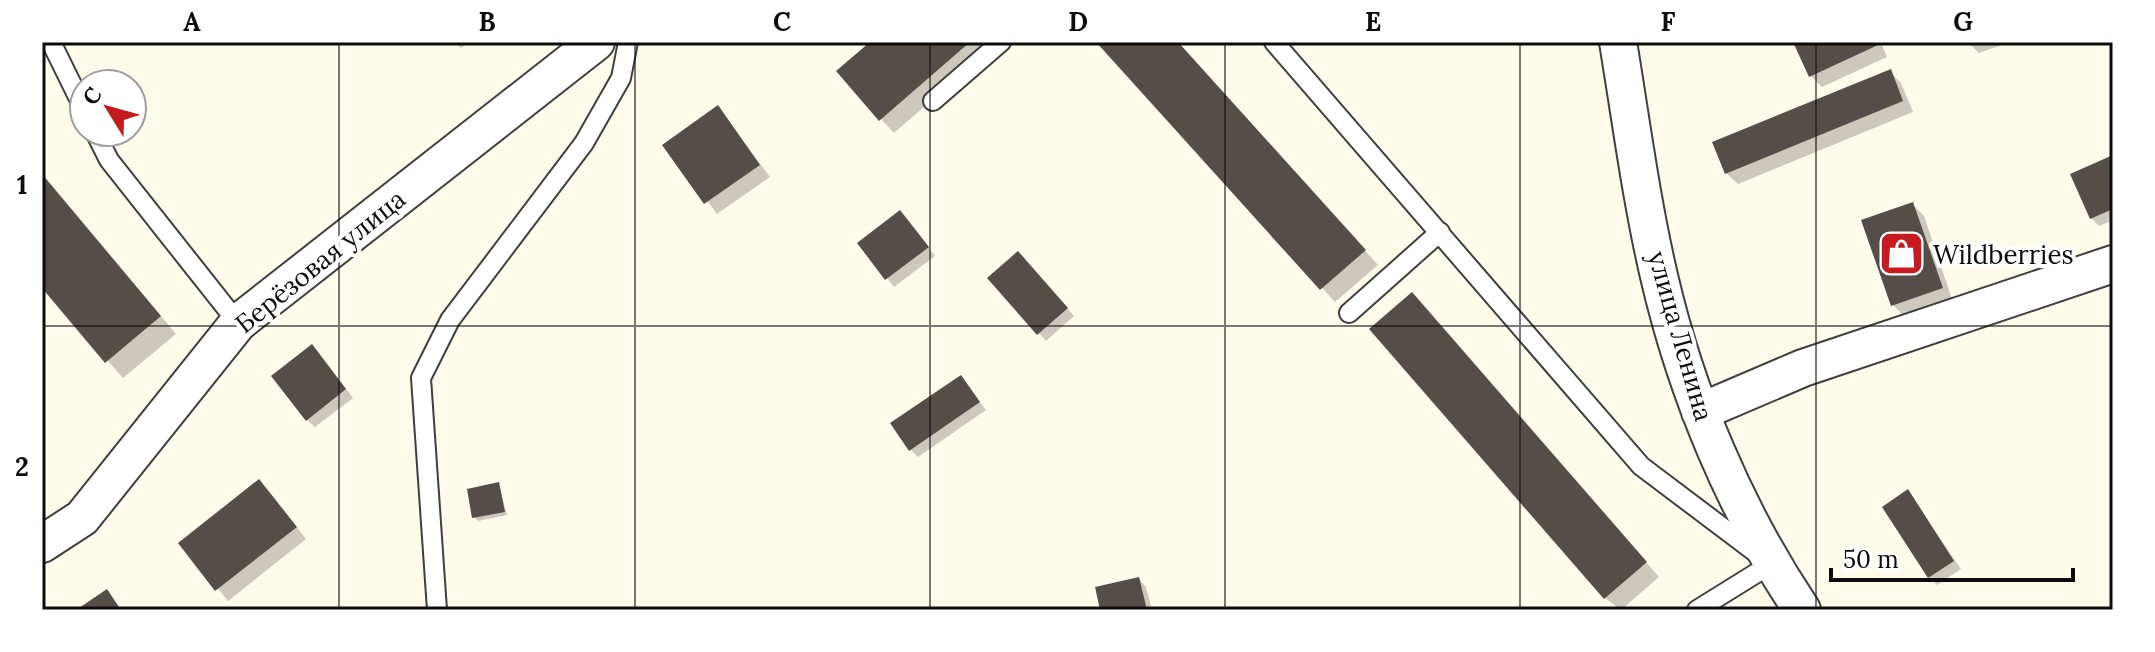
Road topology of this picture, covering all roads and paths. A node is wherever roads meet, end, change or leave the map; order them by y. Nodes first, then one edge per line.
1 (51, 42) edge
2 (596, 42) edge
3 (628, 42) edge
4 (1001, 42) edge
5 (1274, 42) edge
6 (1618, 42) edge
7 (68, 77) edge
8 (933, 101) dead end
9 (103, 148) edge
10 (1440, 232) junction
11 (2113, 264) edge
12 (1349, 313) dead end
13 (238, 323) junction
14 (1700, 412) junction
15 (42, 544) edge
16 (1771, 564) junction
17 (437, 610) edge
18 (1697, 610) edge
19 (1802, 610) edge

1 - 7 lane
2 - 13 street, Берёзовая улица
3 - 17 lane
4 - 8 lane
5 - 10 lane
6 - 14 street, улица Ленина
9 - 13 lane
10 - 12 lane
10 - 16 lane
11 - 14 street
13 - 15 street, Берёзовая улица
14 - 16 street, улица Ленина
16 - 18 lane
16 - 19 street, улица Ленина

